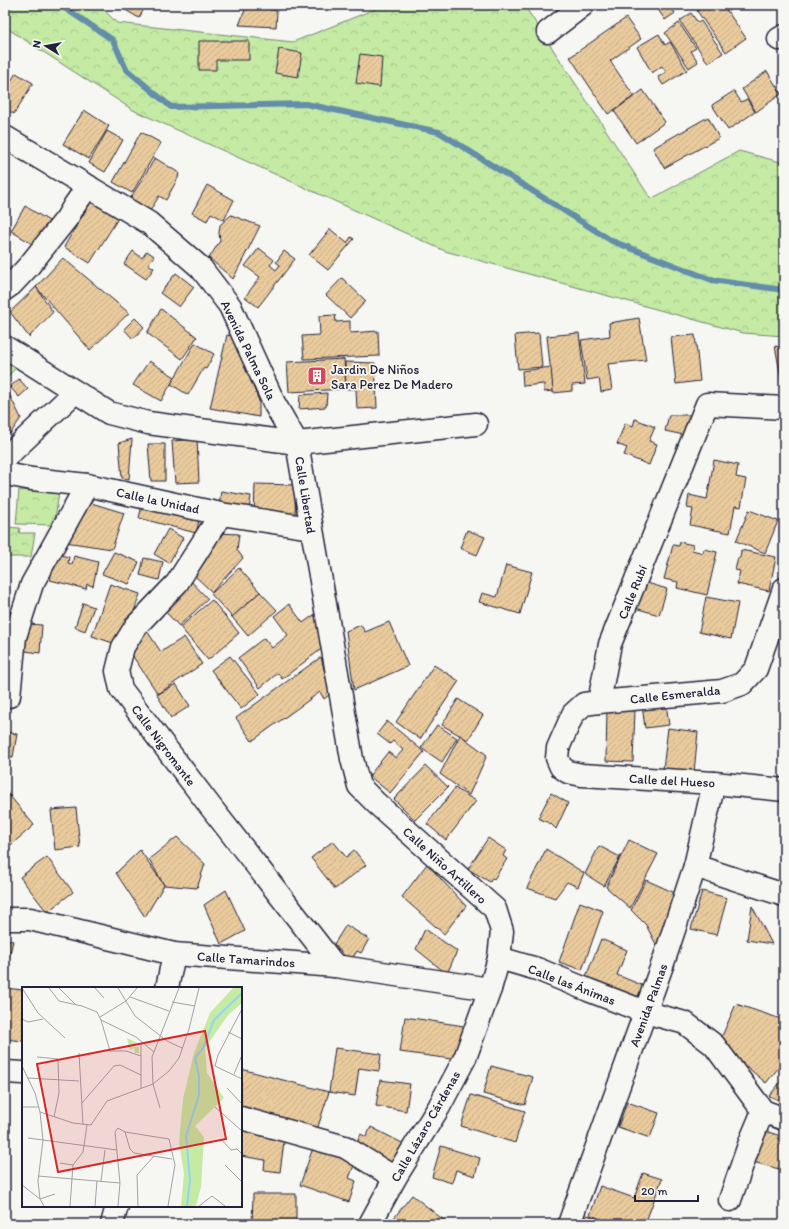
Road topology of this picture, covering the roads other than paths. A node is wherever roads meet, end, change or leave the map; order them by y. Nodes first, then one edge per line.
1 (583, 5) edge
2 (548, 32) dead end
3 (5, 137) edge
4 (88, 186) junction
5 (5, 289) edge
6 (5, 346) edge
7 (75, 392) junction
8 (784, 408) edge
9 (476, 424) dead end
10 (297, 443) junction
11 (5, 458) edge
12 (5, 474) edge
13 (87, 485) junction
14 (221, 514) junction
15 (311, 528) junction
16 (784, 589) edge
17 (5, 696) edge
18 (599, 702) junction
19 (714, 783) junction
20 (359, 786) joint
21 (784, 790) edge
22 (695, 866) junction
23 (784, 895) edge
24 (5, 919) edge
25 (174, 954) junction
26 (499, 958) junction
27 (335, 966) junction
28 (167, 987) edge
29 (490, 989) junction
30 (645, 1012) junction
31 (5, 1072) edge
32 (22, 1073) edge
33 (763, 1111) junction
34 (242, 1118) edge
35 (784, 1120) edge
36 (395, 1178) junction
37 (730, 1200) dead end
38 (116, 1207) edge
39 (112, 1224) edge
40 (370, 1224) edge
41 (569, 1224) edge

1 - 2 street
3 - 4 street, Avenida Palma Sola
4 - 5 street
4 - 10 street, Avenida Palma Sola
6 - 7 street, Calle Libertad
7 - 10 street, Calle Libertad
7 - 11 street
8 - 18 street, Calle Rubí
9 - 10 street
10 - 15 street, Calle Libertad
12 - 13 street, Calle la Unidad
13 - 14 street, Calle la Unidad
13 - 17 street
14 - 15 street, Calle la Unidad
14 - 27 street, Calle Nigromante
15 - 20 street, Calle Libertad
16 - 18 street, Calle Esmeralda
18 - 19 street, Calle del Hueso
19 - 21 street, Calle del Hueso
19 - 22 street, Avenida Palmas
20 - 26 street, Calle Niño Artillero
22 - 23 street
22 - 30 street, Avenida Palmas
24 - 25 street, Calle Tamarindos
25 - 27 street, Calle Tamarindos
25 - 28 street
26 - 29 street, Calle Lázaro Cárdenas
26 - 30 street, Calle las Ánimas
27 - 29 street, Calle Tamarindos
29 - 36 street, Calle Lázaro Cárdenas
30 - 33 street, Calle las Ánimas
30 - 41 street, Avenida Palmas
31 - 32 street
33 - 35 street
33 - 37 street
34 - 36 street
36 - 40 street, Calle Lázaro Cárdenas
38 - 39 street

